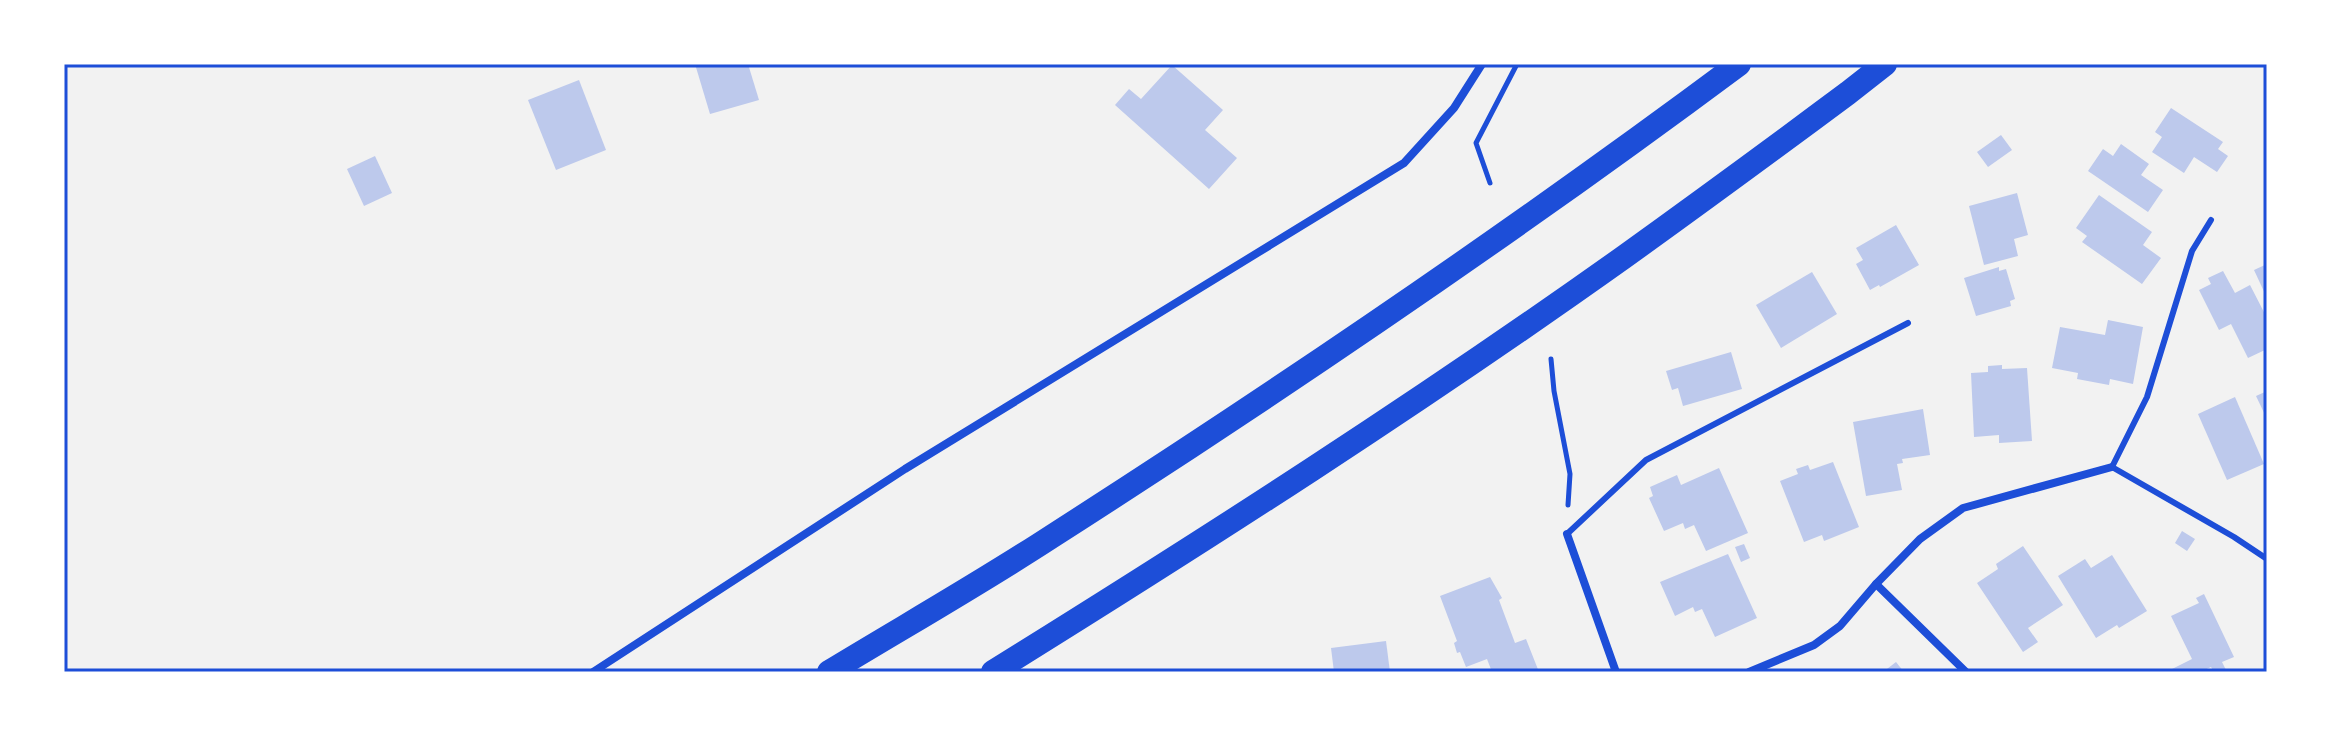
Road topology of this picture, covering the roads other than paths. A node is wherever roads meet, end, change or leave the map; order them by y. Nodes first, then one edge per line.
1 (1482, 64) edge
2 (1739, 64) edge
3 (1885, 64) edge
4 (2211, 220) dead end
5 (1908, 323) dead end
6 (2112, 467) junction
7 (1567, 534) joint
8 (2267, 559) edge
9 (1876, 584) junction
10 (593, 672) edge
11 (829, 672) edge
12 (993, 672) edge
13 (1616, 672) edge
14 (1749, 672) edge
15 (1966, 672) edge

1 - 10 street
2 - 11 highway
3 - 12 highway
4 - 6 lane
5 - 7 lane
6 - 8 lane
6 - 9 street
7 - 13 street
9 - 14 street
9 - 15 street

